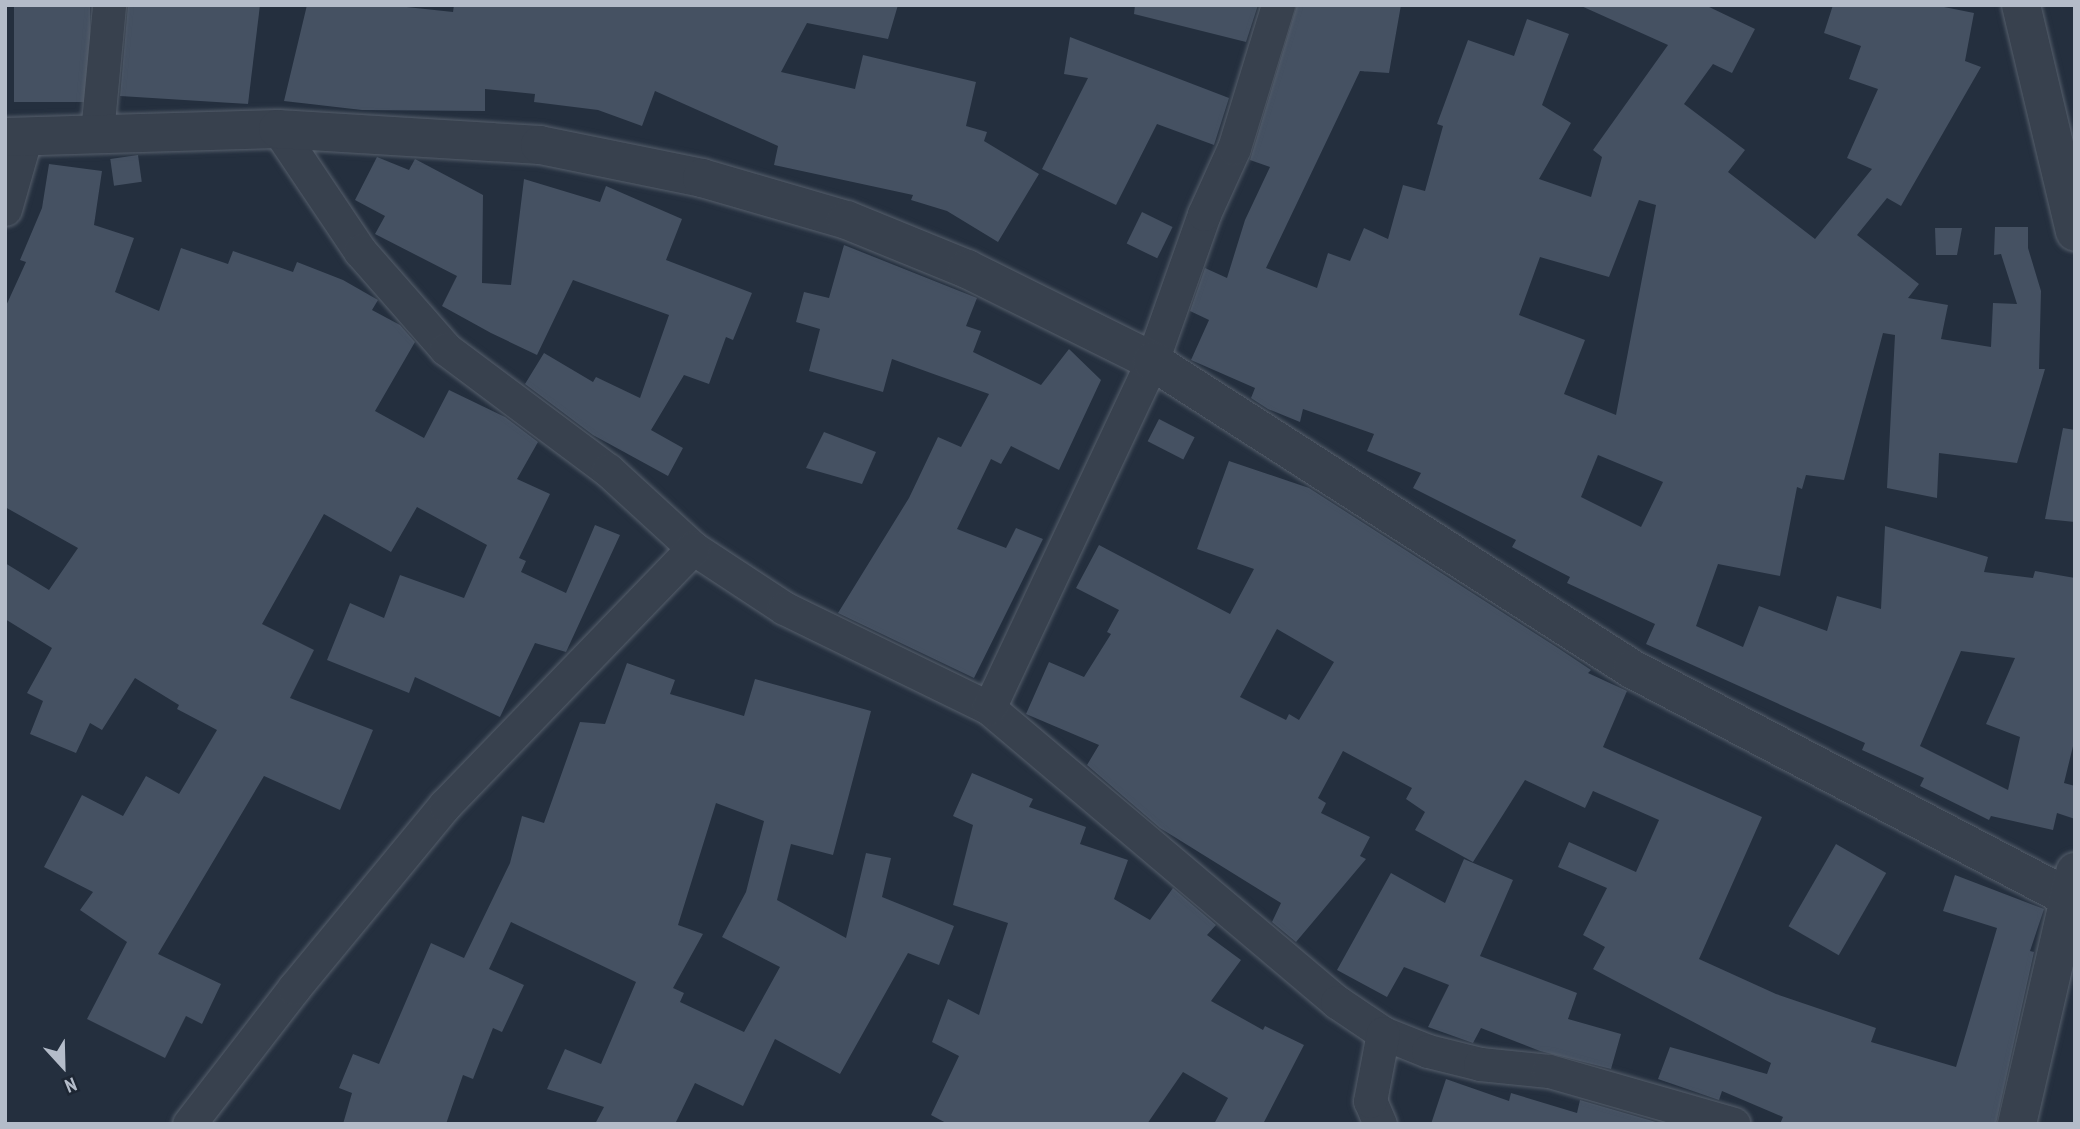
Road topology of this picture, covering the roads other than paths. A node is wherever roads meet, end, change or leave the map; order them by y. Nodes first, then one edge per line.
1 (109, 5) edge
2 (1278, 5) edge
3 (2021, 5) edge
4 (278, 129) junction
5 (97, 134) junction
6 (16, 136) edge
7 (5, 209) edge
8 (2075, 232) edge
9 (1152, 361) junction
10 (693, 548) junction
11 (989, 708) junction
12 (2073, 891) edge
13 (1383, 1033) junction
14 (189, 1124) edge
15 (1380, 1124) edge
16 (1734, 1124) edge
17 (2017, 1124) edge

1 - 5 street
2 - 9 street
3 - 8 street
4 - 5 street
4 - 9 street
4 - 10 street
5 - 6 street
6 - 7 street
9 - 11 street
9 - 12 street
10 - 11 street
10 - 14 street
11 - 13 street
12 - 17 street
13 - 15 street
13 - 16 street

